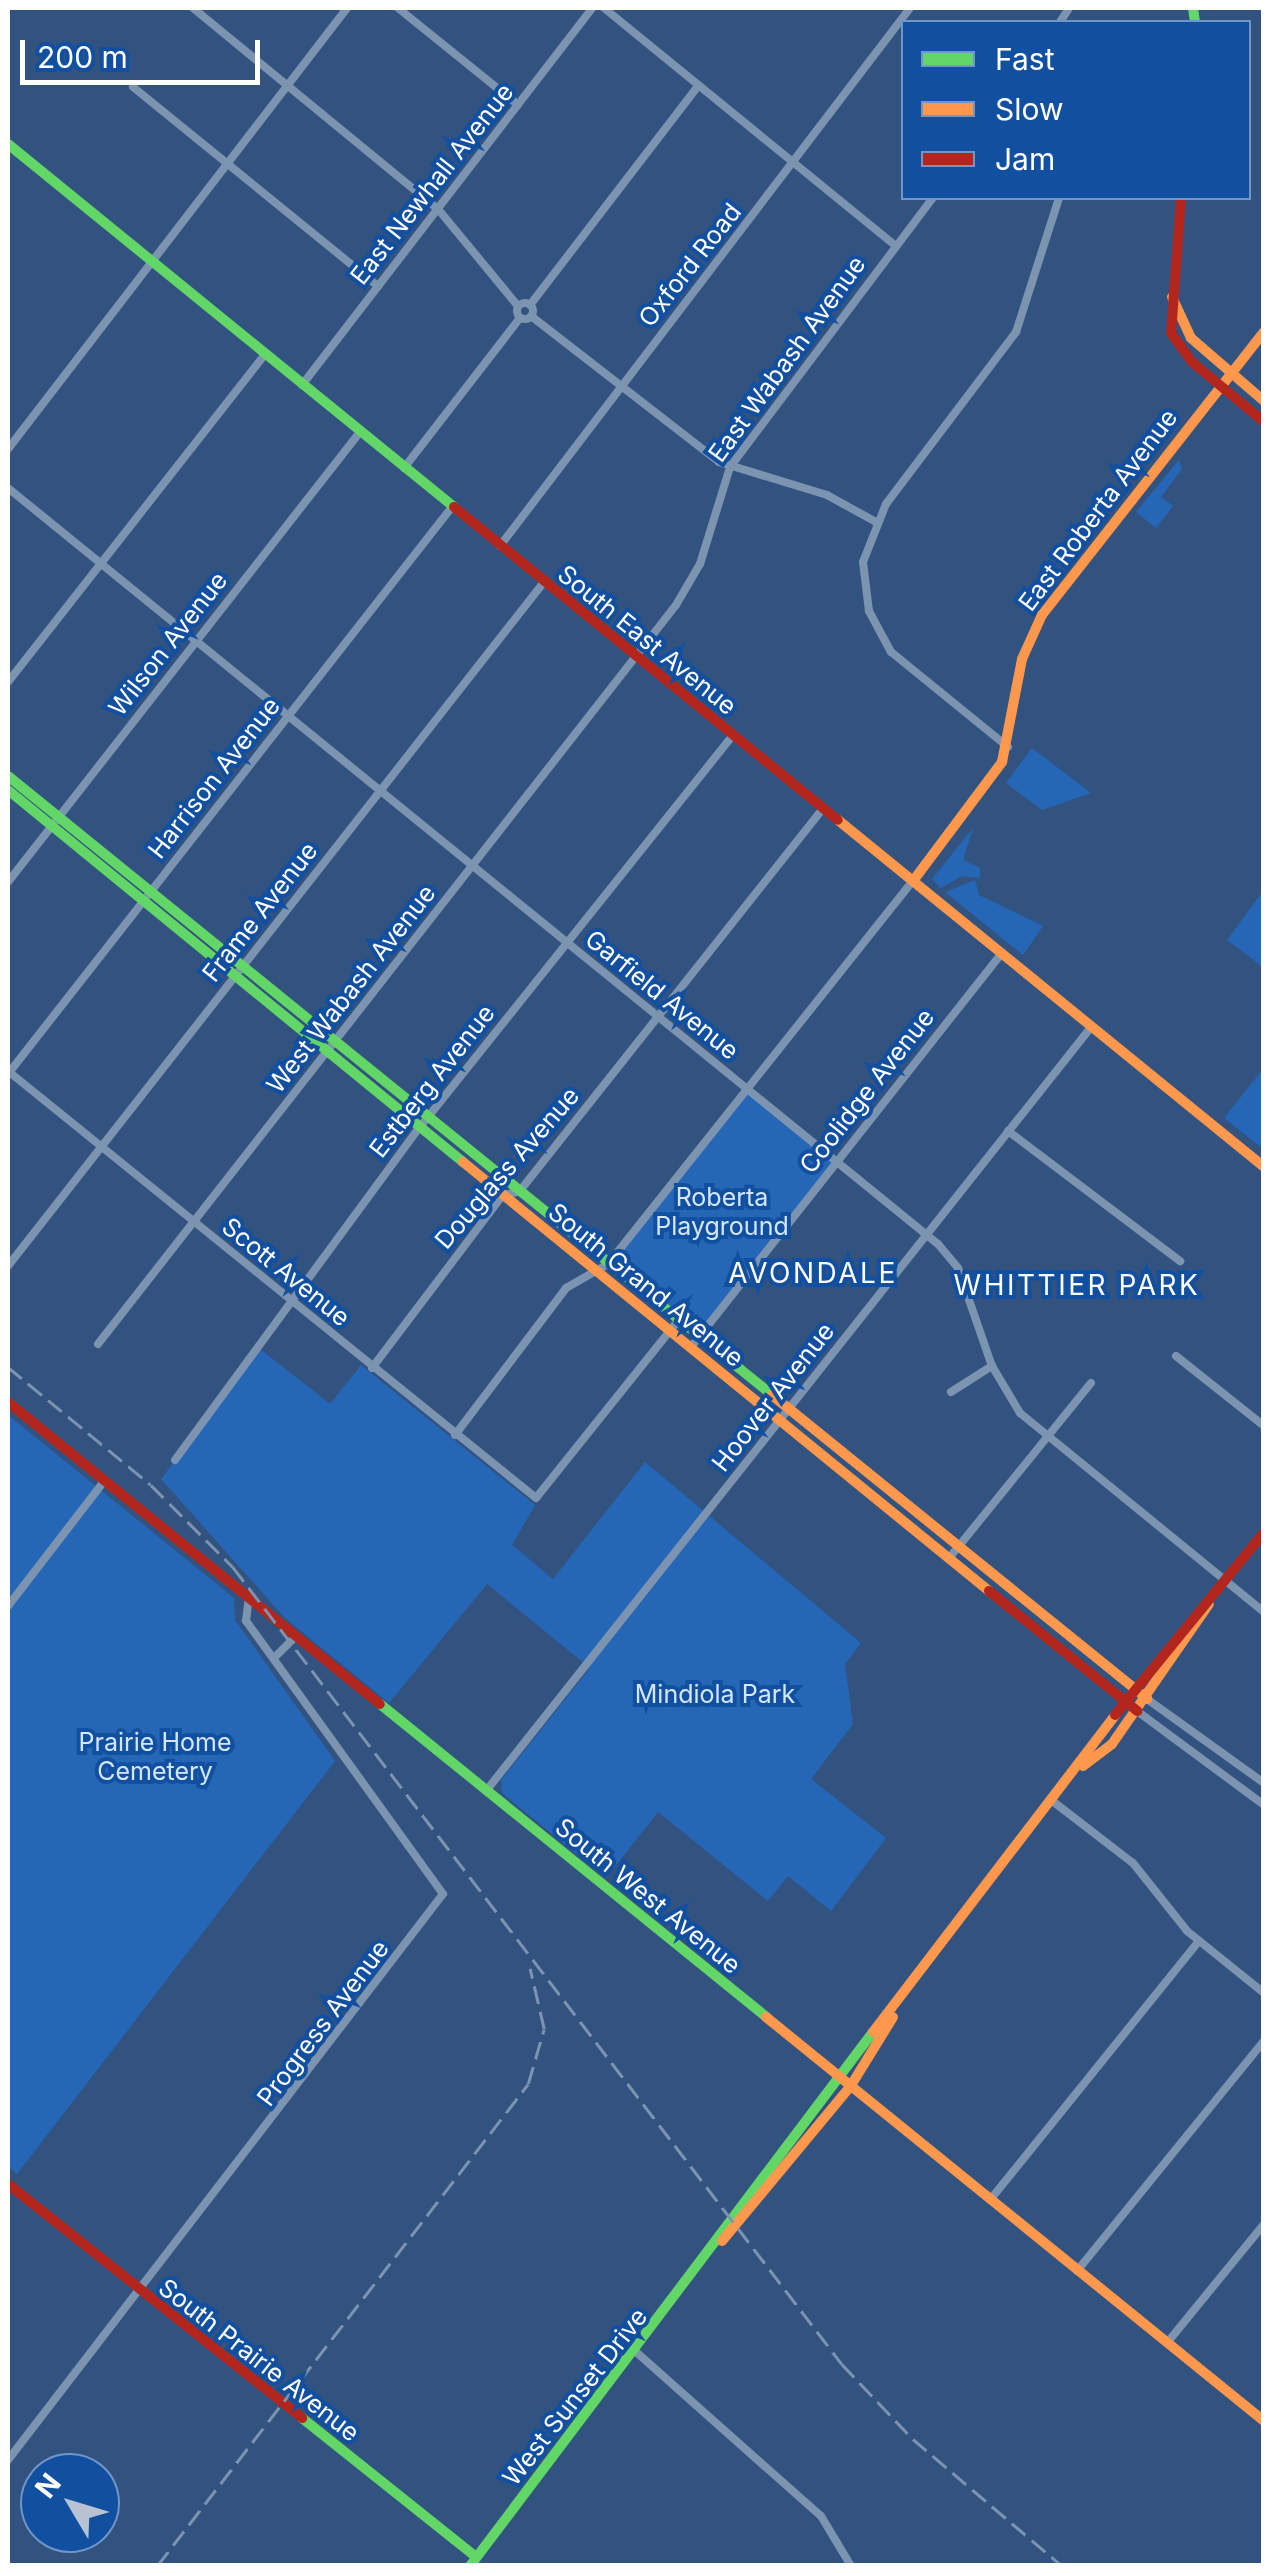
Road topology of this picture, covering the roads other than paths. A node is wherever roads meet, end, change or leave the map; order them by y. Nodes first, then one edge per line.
1 (193, 8) edge
2 (347, 8) edge
3 (398, 8) edge
4 (592, 8) edge
5 (604, 8) edge
6 (901, 20) edge
7 (287, 84) junction
8 (699, 85) junction
9 (133, 87) dead end
10 (518, 105) junction
11 (8, 144) edge
12 (226, 163) junction
13 (795, 163) junction
14 (931, 200) edge
15 (1058, 200) edge
16 (1181, 200) edge
17 (438, 208) junction
18 (896, 246) junction
19 (151, 261) junction
20 (378, 286) junction
21 (1171, 296) junction
22 (530, 305) junction
23 (518, 306) junction
24 (532, 316) junction
25 (520, 318) junction
26 (1264, 332) edge
27 (265, 354) junction
28 (1228, 372) junction
29 (302, 385) junction
30 (1218, 385) junction
31 (621, 388) junction
32 (1264, 401) edge
33 (1264, 422) edge
34 (360, 432) junction
35 (8, 449) edge
36 (730, 467) junction
37 (404, 468) junction
38 (8, 488) edge
39 (452, 507) junction
40 (876, 522) junction
41 (500, 546) junction
42 (100, 564) junction
43 (544, 582) junction
44 (196, 640) junction
45 (636, 658) junction
46 (8, 682) edge
47 (288, 716) junction
48 (732, 735) junction
49 (1008, 747) junction
50 (8, 776) edge
51 (8, 790) edge
52 (381, 792) junction
53 (823, 808) junction
54 (55, 822) junction
55 (472, 866) junction
56 (913, 881) junction
57 (8, 882) edge
58 (147, 896) junction
59 (567, 944) junction
60 (1001, 954) junction
61 (239, 972) junction
62 (658, 1017) junction
63 (1090, 1027) junction
64 (331, 1047) junction
65 (8, 1073) edge
66 (746, 1088) junction
67 (424, 1122) junction
68 (1008, 1131) junction
69 (101, 1148) junction
70 (837, 1162) junction
71 (1264, 1167) edge
72 (519, 1192) junction
73 (503, 1195) junction
74 (194, 1223) junction
75 (927, 1235) junction
76 (1180, 1260) dead end
77 (608, 1264) junction
78 (8, 1266) edge
79 (596, 1269) junction
80 (291, 1302) junction
81 (674, 1326) junction
82 (695, 1342) junction
83 (98, 1344) dead end
84 (1176, 1356) dead end
85 (992, 1366) junction
86 (372, 1368) junction
87 (1091, 1383) dead end
88 (951, 1392) dead end
89 (8, 1402) edge
90 (784, 1415) junction
91 (1264, 1426) edge
92 (455, 1435) junction
93 (1047, 1438) junction
94 (175, 1460) dead end
95 (873, 1478) junction
96 (104, 1480) junction
97 (865, 1488) junction
98 (1264, 1532) edge
99 (958, 1547) junction
100 (950, 1557) junction
101 (1225, 1582) junction
102 (249, 1598) junction
103 (1211, 1600) junction
104 (8, 1606) edge
105 (1264, 1612) edge
106 (1045, 1618) junction
107 (1037, 1628) junction
108 (296, 1636) junction
109 (274, 1658) junction
110 (1089, 1662) junction
111 (1133, 1689) junction
112 (1147, 1699) junction
113 (1125, 1700) junction
114 (1137, 1711) junction
115 (1082, 1766) junction
116 (1264, 1783) edge
117 (486, 1790) junction
118 (1056, 1803) junction
119 (1264, 1805) edge
120 (1199, 1941) junction
121 (1264, 1994) edge
122 (894, 2016) junction
123 (1264, 2040) edge
124 (837, 2076) junction
125 (850, 2087) junction
126 (8, 2184) edge
127 (990, 2200) junction
128 (1264, 2224) edge
129 (710, 2252) junction
130 (1077, 2271) junction
131 (142, 2293) junction
132 (1167, 2343) junction
133 (636, 2351) junction
134 (1264, 2421) edge
135 (8, 2460) edge
136 (473, 2561) edge
137 (487, 2566) edge
138 (851, 2566) edge

1 - 7 street
2 - 7 street
3 - 10 street
4 - 10 street, East Newhall Avenue
5 - 8 street
6 - 13 street, Oxford Road
7 - 12 street
7 - 17 street
8 - 13 street
8 - 22 street
9 - 12 street
10 - 17 street, East Newhall Avenue
11 - 19 street, South East Avenue
12 - 19 street
12 - 20 street
13 - 18 street
13 - 31 street, Oxford Road
14 - 18 street, East Wabash Avenue
15 - 40 street
16 - 21 street
17 - 20 street, East Newhall Avenue
17 - 23 street
18 - 36 street, East Wabash Avenue
19 - 27 street, South East Avenue
19 - 35 street
20 - 29 street, East Newhall Avenue
21 - 28 street
21 - 30 street
22 - 23 street
22 - 24 street
23 - 25 street
24 - 25 street
24 - 31 street
25 - 37 street
26 - 28 street, East Roberta Avenue
27 - 29 street, South East Avenue
27 - 42 street
28 - 30 street, East Roberta Avenue
28 - 32 street
29 - 34 street, South East Avenue
30 - 33 street
30 - 49 street, East Roberta Avenue
31 - 36 street
31 - 41 street, Oxford Road
34 - 37 street, South East Avenue
34 - 44 street, Wilson Avenue
36 - 40 street
36 - 45 street, East Wabash Avenue
37 - 39 street, South East Avenue
38 - 42 street, Garfield Avenue
39 - 41 street, South East Avenue
39 - 47 street, Harrison Avenue
40 - 49 street
41 - 43 street, South East Avenue
42 - 44 street, Garfield Avenue
42 - 46 street
43 - 45 street, South East Avenue
43 - 52 street, Frame Avenue
44 - 47 street, Garfield Avenue
44 - 54 street, Wilson Avenue
45 - 48 street, South East Avenue
45 - 55 street, West Wabash Avenue
47 - 52 street, Garfield Avenue
47 - 58 street, Harrison Avenue
48 - 53 street, South East Avenue
48 - 59 street, Estberg Avenue
49 - 56 street, East Roberta Avenue
50 - 54 street, South Grand Avenue
51 - 54 street, South Grand Avenue
52 - 55 street, Garfield Avenue
52 - 61 street, Frame Avenue
53 - 56 street, South East Avenue
53 - 62 street, Douglass Avenue
54 - 57 street, Wilson Avenue
54 - 58 street, South Grand Avenue
55 - 59 street, Garfield Avenue
55 - 64 street, West Wabash Avenue
56 - 60 street, South East Avenue
56 - 66 street
58 - 61 street, South Grand Avenue
58 - 65 street, Harrison Avenue
59 - 62 street, Garfield Avenue
59 - 67 street, Estberg Avenue
60 - 63 street, South East Avenue
60 - 70 street, Coolidge Avenue
61 - 64 street, South Grand Avenue
61 - 69 street, Frame Avenue
62 - 66 street, Garfield Avenue
62 - 72 street, Douglass Avenue
63 - 68 street, Hoover Avenue
63 - 71 street, South East Avenue
64 - 67 street, South Grand Avenue
64 - 74 street, West Wabash Avenue
65 - 69 street, Scott Avenue
66 - 70 street, Garfield Avenue
66 - 77 street
67 - 72 street, South Grand Avenue
67 - 73 street, South Grand Avenue
67 - 80 street, Estberg Avenue
68 - 75 street, Hoover Avenue
68 - 76 street
69 - 74 street, Scott Avenue
69 - 78 street, Frame Avenue
70 - 75 street, Garfield Avenue
70 - 82 street, Coolidge Avenue
72 - 73 street, Douglass Avenue
72 - 77 street, South Grand Avenue
73 - 79 street, South Grand Avenue
73 - 86 street, Douglass Avenue
74 - 80 street, Scott Avenue
74 - 83 street, West Wabash Avenue
75 - 85 street, Garfield Avenue
75 - 90 street, Hoover Avenue
77 - 79 street
77 - 81 street, South Grand Avenue
79 - 81 street, South Grand Avenue
79 - 92 street
80 - 86 street, Scott Avenue
80 - 94 street, Estberg Avenue
81 - 82 street, South Grand Avenue
81 - 92 street, Scott Avenue
82 - 90 street, South Grand Avenue
84 - 91 street
85 - 88 street
85 - 93 street, Garfield Avenue
86 - 92 street, Scott Avenue
87 - 93 street
89 - 96 street, South West Avenue
90 - 95 street, South Grand Avenue
90 - 97 street, South Grand Avenue
90 - 117 street, Hoover Avenue
93 - 99 street
93 - 101 street, Garfield Avenue
95 - 97 street
95 - 99 street, South Grand Avenue
96 - 102 street, South West Avenue
96 - 104 street
97 - 100 street, South Grand Avenue
98 - 101 street, West Sunset Drive
99 - 100 street
99 - 106 street, South Grand Avenue
100 - 107 street, South Grand Avenue
101 - 103 street, West Sunset Drive
101 - 105 street, Garfield Avenue
102 - 108 street, South West Avenue
102 - 109 street, Progress Avenue
103 - 111 street, West Sunset Drive
103 - 112 street, West Sunset Drive
106 - 107 street
106 - 110 street, South Grand Avenue
107 - 110 street, South Grand Avenue
108 - 109 street
108 - 117 street, South West Avenue
109 - 131 street, Progress Avenue
110 - 111 street, South Grand Avenue
110 - 113 street, South Grand Avenue
111 - 112 street, South Grand Avenue
111 - 113 street, West Sunset Drive
112 - 114 street, West Sunset Drive
112 - 116 street, South Grand Avenue
113 - 114 street, South Grand Avenue
113 - 115 street, West Sunset Drive
114 - 115 street, West Sunset Drive
114 - 119 street, South Grand Avenue
115 - 118 street, West Sunset Drive
117 - 124 street, South West Avenue
118 - 120 street
118 - 122 street, West Sunset Drive
120 - 121 street
120 - 127 street
122 - 124 street, West Sunset Drive
122 - 125 street, West Sunset Drive
123 - 130 street
124 - 125 street, South West Avenue
124 - 129 street, West Sunset Drive
125 - 127 street, South West Avenue
125 - 129 street, West Sunset Drive
126 - 131 street, South Prairie Avenue
127 - 130 street, South West Avenue
128 - 132 street
129 - 133 street, West Sunset Drive
130 - 132 street, South West Avenue
131 - 135 street, Progress Avenue
131 - 136 street, South Prairie Avenue
132 - 134 street, South West Avenue
133 - 136 street, West Sunset Drive
133 - 138 street
136 - 137 street, South Prairie Avenue

